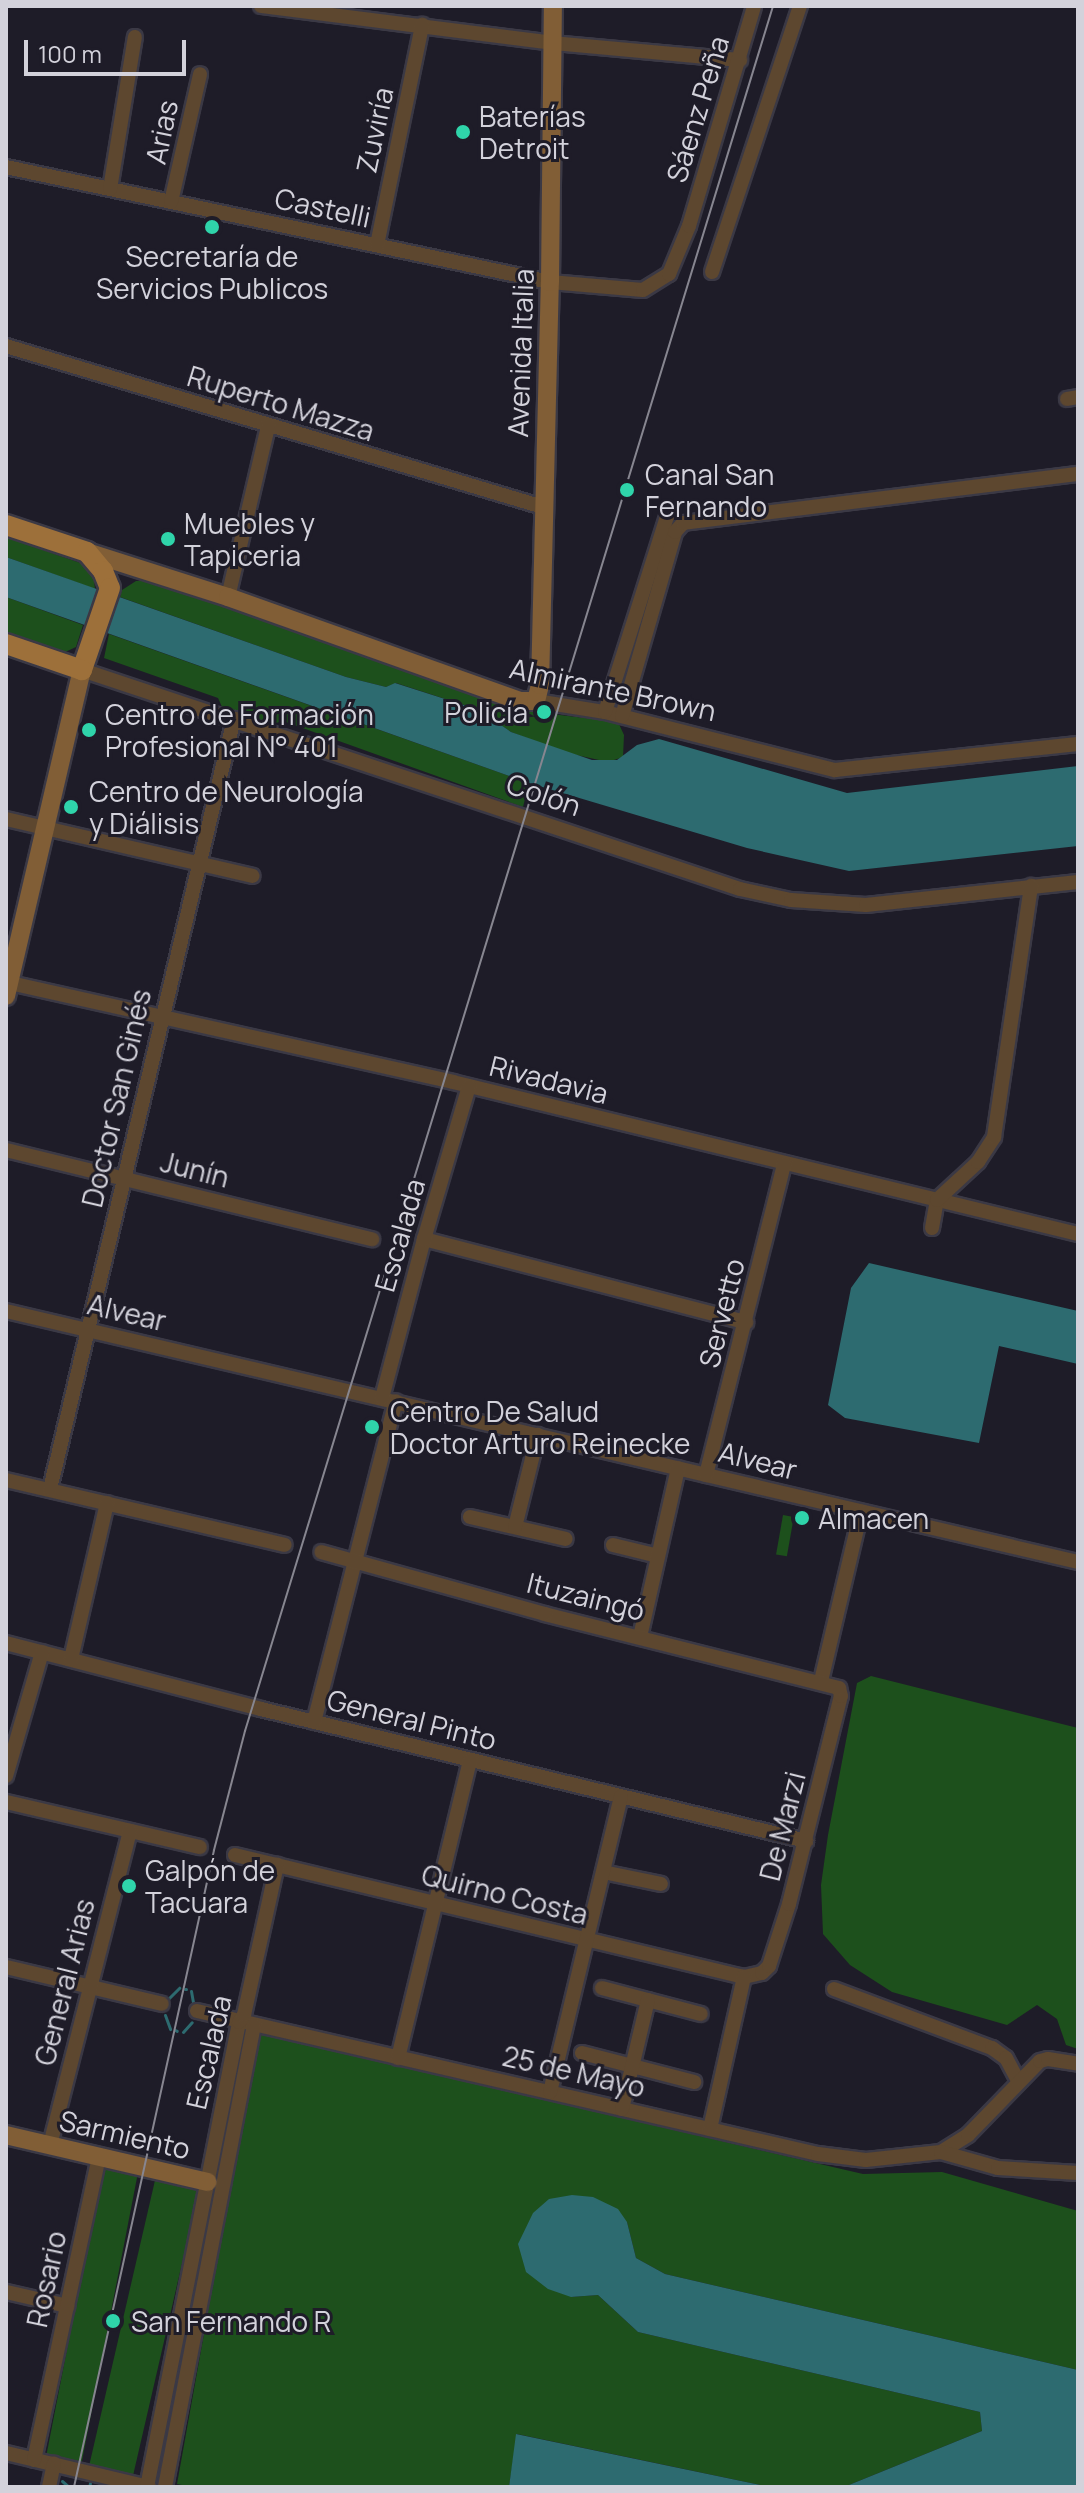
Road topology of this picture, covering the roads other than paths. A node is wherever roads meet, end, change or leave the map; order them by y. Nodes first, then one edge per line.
1 (261, 6) edge
2 (553, 6) edge
3 (754, 6) edge
4 (800, 6) edge
5 (282, 7) edge
6 (422, 25) junction
7 (135, 37) dead end
8 (553, 43) junction
9 (740, 60) junction
10 (200, 74) dead end
11 (6, 167) edge
12 (110, 189) junction
13 (171, 202) junction
14 (377, 245) junction
15 (712, 272) dead end
16 (550, 282) junction
17 (630, 292) joint
18 (6, 346) edge
19 (268, 427) junction
20 (1078, 474) edge
21 (543, 507) junction
22 (667, 517) dead end
23 (6, 525) edge
24 (87, 552) junction
25 (151, 572) junction
26 (110, 588) junction
27 (228, 597) junction
28 (6, 644) edge
29 (82, 670) junction
30 (536, 701) junction
31 (605, 712) junction
32 (622, 716) junction
33 (234, 719) junction
34 (1078, 744) edge
35 (6, 819) edge
36 (44, 828) junction
37 (197, 864) junction
38 (253, 876) dead end
39 (1078, 882) edge
40 (1031, 886) junction
41 (7, 987) edge
42 (161, 1019) junction
43 (469, 1086) junction
44 (6, 1150) edge
45 (784, 1164) junction
46 (124, 1179) junction
47 (937, 1200) junction
48 (932, 1228) dead end
49 (1078, 1234) edge
50 (372, 1239) dead end
51 (424, 1239) junction
52 (6, 1311) edge
53 (746, 1322) junction
54 (89, 1330) junction
55 (389, 1400) junction
56 (538, 1435) junction
57 (678, 1468) junction
58 (706, 1475) junction
59 (6, 1480) edge
60 (50, 1489) junction
61 (107, 1503) junction
62 (861, 1512) junction
63 (470, 1517) dead end
64 (515, 1527) junction
65 (566, 1539) dead end
66 (285, 1545) dead end
67 (613, 1545) dead end
68 (321, 1552) dead end
69 (658, 1556) junction
70 (356, 1562) junction
71 (1078, 1562) edge
72 (640, 1637) junction
73 (6, 1643) edge
74 (42, 1652) junction
75 (71, 1659) junction
76 (821, 1681) junction
77 (839, 1688) joint
78 (314, 1722) junction
79 (470, 1760) junction
80 (6, 1776) edge
81 (621, 1796) junction
82 (6, 1802) edge
83 (130, 1831) junction
84 (806, 1841) junction
85 (200, 1847) dead end
86 (235, 1855) dead end
87 (277, 1865) junction
88 (603, 1872) junction
89 (661, 1884) dead end
90 (434, 1903) junction
91 (587, 1941) junction
92 (6, 1967) edge
93 (762, 1973) joint
94 (744, 1977) junction
95 (88, 1986) junction
96 (602, 1988) dead end
97 (834, 1989) dead end
98 (648, 2000) junction
99 (162, 2004) dead end
100 (197, 2011) dead end
101 (701, 2014) dead end
102 (239, 2022) junction
103 (254, 2025) junction
104 (582, 2053) dead end
105 (398, 2058) junction
106 (1078, 2064) edge
107 (633, 2066) junction
108 (1018, 2081) junction
109 (694, 2082) dead end
110 (550, 2092) junction
111 (622, 2109) junction
112 (710, 2129) junction
113 (6, 2135) edge
114 (50, 2145) junction
115 (941, 2152) junction
116 (99, 2157) junction
117 (1078, 2173) edge
118 (220, 2185) junction
119 (6, 2292) edge
120 (67, 2306) junction
121 (6, 2453) edge
122 (34, 2460) junction
123 (54, 2464) junction
124 (49, 2487) edge
125 (148, 2487) edge
126 (165, 2487) edge

1 - 5 street
2 - 8 street, Avenida Italia
3 - 9 street, Sáenz Peña
4 - 15 street
5 - 6 street
6 - 8 street
6 - 14 street, Zuviría
7 - 12 street
8 - 9 street
8 - 16 street, Avenida Italia
9 - 17 street, Sáenz Peña
10 - 13 street, Arias
11 - 12 street, Castelli
12 - 13 street, Castelli
13 - 14 street, Castelli
14 - 16 street, Castelli
16 - 17 street, Castelli
16 - 21 street, Avenida Italia
18 - 19 street, Ruperto Mazza
19 - 21 street, Ruperto Mazza
19 - 27 street
20 - 32 street
21 - 30 street, Avenida Italia
22 - 31 street
23 - 24 main road, Almirante Brown
24 - 25 street, Almirante Brown
24 - 26 main road
25 - 26 street
25 - 27 street, Almirante Brown
26 - 29 main road
27 - 30 street, Almirante Brown
28 - 29 main road, Colón
29 - 33 street, Colón
29 - 36 street
30 - 31 street, Almirante Brown
31 - 32 street, Almirante Brown
32 - 34 street, Almirante Brown
33 - 37 street, Doctor San Ginés
33 - 40 street, Colón
35 - 36 street
36 - 37 street
36 - 41 street
37 - 38 street
37 - 42 street, Doctor San Ginés
39 - 40 street, Colón
40 - 47 street
41 - 42 street, Rivadavia
42 - 43 street, Rivadavia
42 - 46 street, Doctor San Ginés
43 - 45 street, Rivadavia
43 - 51 street, Escalada
44 - 46 street, Junín
45 - 47 street, Rivadavia
45 - 53 street, Servetto
46 - 50 street, Junín
46 - 54 street, Doctor San Ginés
47 - 48 street
47 - 49 street, Rivadavia
51 - 53 street
51 - 55 street, Escalada
52 - 54 street, Alvear
53 - 58 street, Servetto
54 - 55 street, Alvear
54 - 60 street, Doctor San Ginés
55 - 56 street, Alvear
55 - 70 street, Escalada
56 - 57 street, Alvear
56 - 64 street
57 - 58 street, Alvear
57 - 69 street
58 - 62 street, Alvear
59 - 60 street
60 - 61 street
61 - 66 street
61 - 75 street
62 - 71 street, Alvear
62 - 76 street
63 - 64 street
64 - 65 street
67 - 69 street
68 - 70 street, Ituzaingó
69 - 72 street
70 - 72 street, Ituzaingó
70 - 78 street, Escalada
72 - 76 street, Ituzaingó
73 - 74 street, General Pinto
74 - 75 street, General Pinto
74 - 80 street
75 - 78 street, General Pinto
76 - 77 street, Ituzaingó
77 - 84 street, De Marzi
78 - 79 street, General Pinto
79 - 81 street, General Pinto
79 - 90 street
81 - 84 street, General Pinto
81 - 88 street
82 - 83 street
83 - 85 street
83 - 95 street, General Arias
84 - 93 street, De Marzi
86 - 87 street, Quirno Costa
87 - 90 street, Quirno Costa
87 - 102 street, Escalada
88 - 89 street
88 - 91 street
90 - 91 street, Quirno Costa
90 - 105 street
91 - 94 street, Quirno Costa
91 - 110 street
92 - 95 street
93 - 94 street, Quirno Costa
94 - 112 street
95 - 99 street
95 - 114 street, General Arias
96 - 98 street
97 - 108 street
98 - 101 street
98 - 107 street
100 - 102 street, 25 de Mayo
102 - 103 street, 25 de Mayo
102 - 118 street, Escalada
103 - 105 street, 25 de Mayo
103 - 118 street, Escalada
104 - 107 street
105 - 110 street, 25 de Mayo
106 - 108 street
107 - 109 street
107 - 111 street
108 - 115 street
110 - 111 street, 25 de Mayo
111 - 112 street, 25 de Mayo
112 - 115 street, 25 de Mayo
113 - 114 street, Sarmiento
114 - 116 street, Sarmiento
115 - 117 street
116 - 118 street, Sarmiento
116 - 120 street, Rosario
118 - 125 street, Escalada
118 - 126 street, Escalada
119 - 120 street
120 - 122 street, Rosario
121 - 122 street
122 - 123 street
123 - 124 street
123 - 125 street

